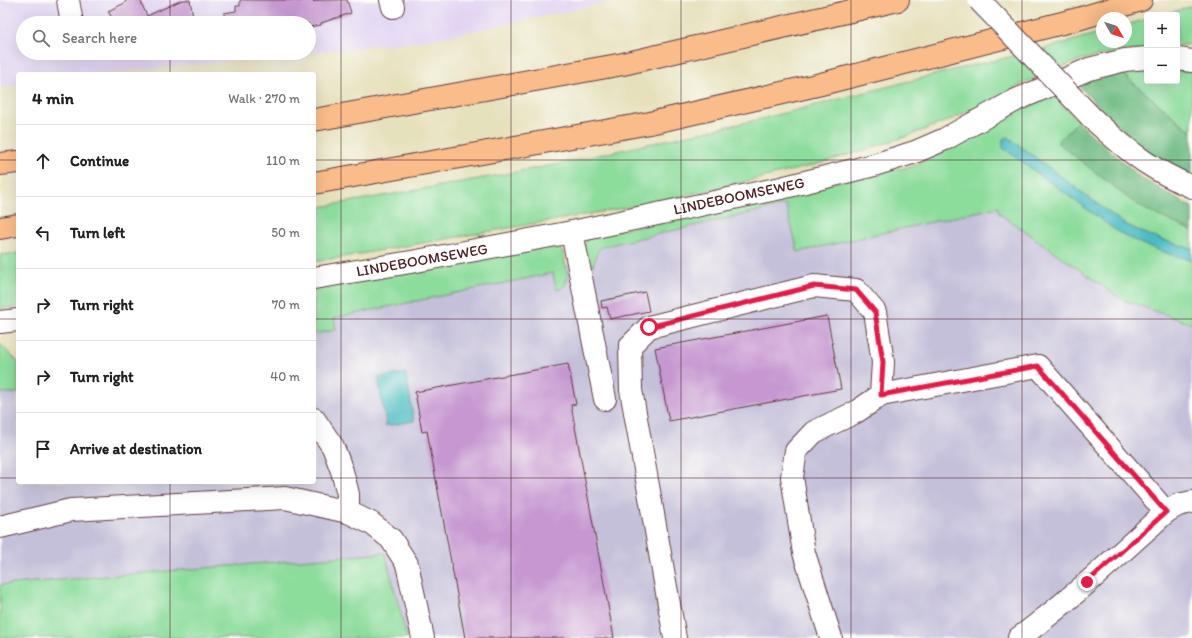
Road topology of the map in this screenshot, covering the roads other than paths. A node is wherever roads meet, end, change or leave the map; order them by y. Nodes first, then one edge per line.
1 (68, 0) edge
2 (898, 0) edge
3 (979, 0) edge
4 (1141, 0) edge
5 (71, 16) edge
6 (1144, 58) edge
7 (1180, 59) edge
8 (1192, 61) edge
9 (316, 120) edge
10 (16, 162) edge
11 (0, 164) edge
12 (316, 183) edge
13 (1192, 187) edge
14 (16, 225) edge
15 (0, 228) edge
16 (572, 232) junction
17 (316, 278) edge
18 (16, 320) edge
19 (0, 322) edge
20 (881, 395) junction
21 (605, 399) dead end
22 (316, 423) edge
23 (292, 484) edge
24 (303, 502) junction
25 (1192, 502) edge
26 (348, 512) junction
27 (1166, 512) junction
28 (0, 527) edge
29 (423, 638) edge
30 (675, 638) edge
31 (831, 638) edge
32 (1019, 638) edge

1 - 5 street
2 - 9 highway
3 - 13 street, bridge
4 - 12 highway
6 - 16 street, LINDEBOOMSEWEG
7 - 8 street
10 - 11 highway
14 - 15 highway
16 - 17 street, LINDEBOOMSEWEG
16 - 21 street
18 - 19 street
20 - 27 street
20 - 30 street
20 - 31 street
22 - 26 street
23 - 24 street
24 - 26 street
24 - 28 street
25 - 27 street
26 - 29 street
27 - 32 street

